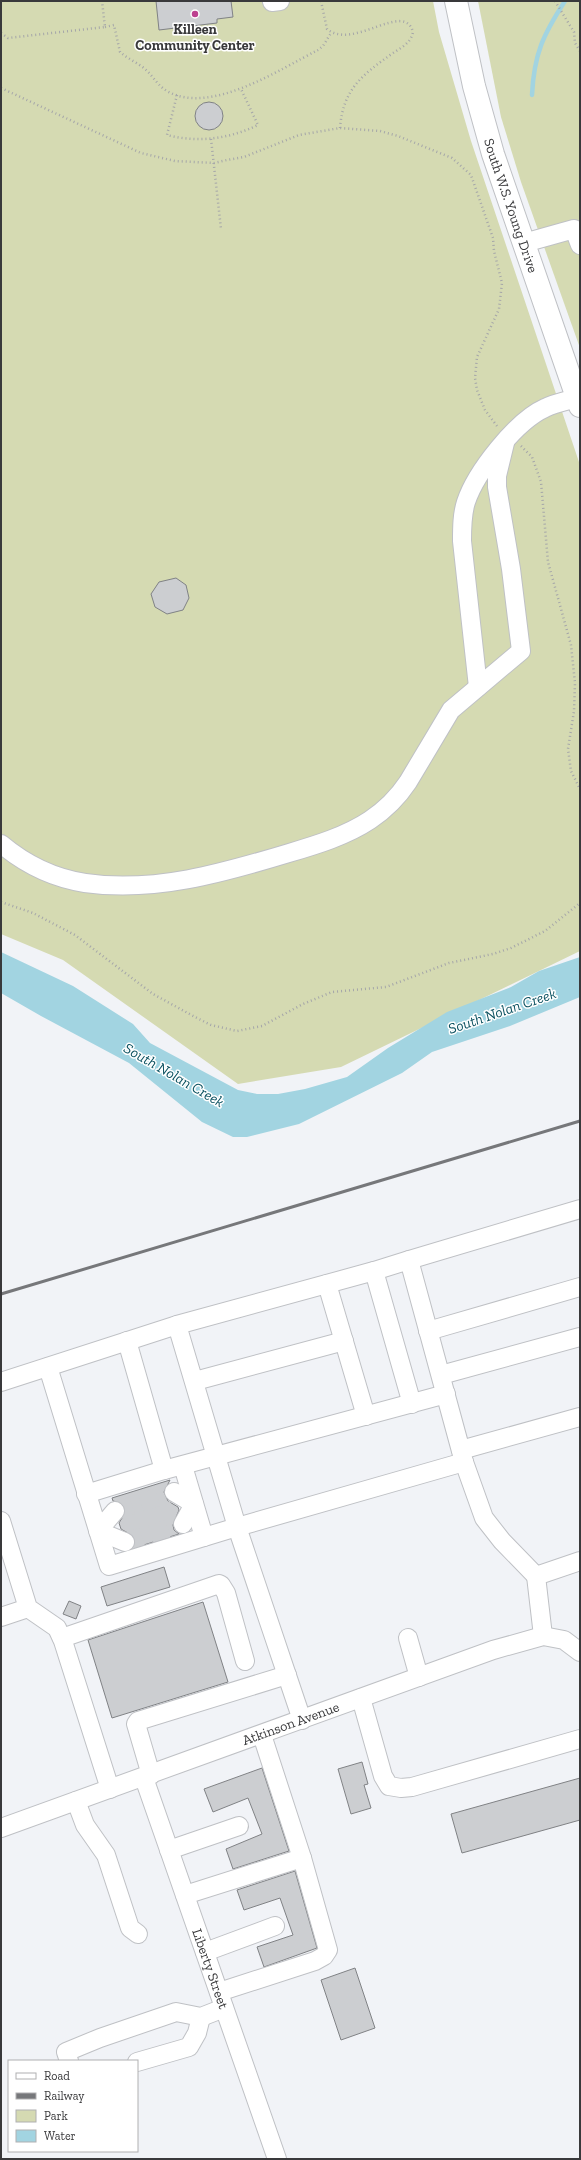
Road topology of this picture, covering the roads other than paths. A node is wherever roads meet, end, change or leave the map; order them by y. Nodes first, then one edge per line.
1 (456, 1) edge
2 (524, 243) junction
3 (580, 245) edge
4 (578, 402) edge
5 (507, 438) junction
6 (478, 687) junction
7 (1, 844) edge
8 (580, 1209) edge
9 (408, 1260) junction
10 (374, 1271) junction
11 (327, 1284) junction
12 (580, 1287) edge
13 (177, 1325) junction
14 (428, 1330) junction
15 (580, 1339) edge
16 (128, 1341) junction
17 (344, 1341) junction
18 (48, 1367) junction
19 (441, 1375) junction
20 (195, 1381) junction
21 (1, 1382) edge
22 (446, 1394) junction
23 (412, 1404) junction
24 (366, 1416) junction
25 (580, 1417) edge
26 (462, 1456) junction
27 (217, 1457) junction
28 (183, 1466) junction
29 (164, 1470) junction
30 (174, 1492) dead end
31 (86, 1494) junction
32 (194, 1504) junction
33 (116, 1511) tunnel mouth
34 (1, 1521) edge
35 (183, 1524) tunnel mouth
36 (237, 1527) junction
37 (98, 1531) junction
38 (204, 1537) junction
39 (125, 1542) tunnel mouth
40 (580, 1561) edge
41 (536, 1576) junction
42 (28, 1608) junction
43 (1, 1616) edge
44 (543, 1636) junction
45 (62, 1638) junction
46 (408, 1638) dead end
47 (580, 1652) edge
48 (245, 1661) dead end
49 (287, 1675) junction
50 (420, 1677) junction
51 (361, 1698) junction
52 (302, 1720) junction
53 (262, 1735) junction
54 (580, 1739) edge
55 (147, 1776) junction
56 (110, 1789) junction
57 (76, 1801) junction
58 (239, 1826) dead end
59 (1, 1828) edge
60 (169, 1850) junction
61 (302, 1858) junction
62 (185, 1895) junction
63 (275, 1926) dead end
64 (138, 1934) dead end
65 (205, 1952) junction
66 (222, 2000) junction
67 (201, 2017) junction
68 (69, 2060) edge
69 (138, 2062) edge
70 (277, 2159) edge

1 - 2 main road, South W.S. Young Drive
2 - 3 street
2 - 4 main road, South W.S. Young Drive
4 - 5 street
5 - 6 street
5 - 6 street
6 - 7 street
8 - 9 street
9 - 10 street
9 - 14 street
10 - 11 street
10 - 23 street
11 - 13 street
11 - 17 street
12 - 14 street
13 - 16 street
13 - 20 street
14 - 19 street
15 - 19 street
16 - 18 street
16 - 29 street
17 - 20 street
17 - 24 street
18 - 21 street
18 - 31 street
19 - 22 street
20 - 27 street
22 - 23 street
22 - 26 street
23 - 24 street
24 - 27 street
25 - 26 street
26 - 36 street
26 - 41 street
27 - 28 street
27 - 36 street
28 - 29 street
28 - 32 street
29 - 31 street
30 - 32 street
31 - 37 street
32 - 35 street
32 - 38 street
33 - 37 street
34 - 42 street
36 - 38 street
36 - 49 street
37 - 38 street
37 - 39 street
40 - 41 street
41 - 44 street
42 - 43 street
42 - 45 street
44 - 47 street, Atkinson Avenue
44 - 50 street, Atkinson Avenue
45 - 48 street
45 - 56 street
46 - 50 street
49 - 52 street
49 - 55 street, Liberty Street
50 - 51 street, Atkinson Avenue
51 - 52 street, Atkinson Avenue
51 - 54 street
52 - 53 street, Atkinson Avenue
53 - 55 street, Atkinson Avenue
53 - 61 street
55 - 56 street, Atkinson Avenue
55 - 60 street, Liberty Street
56 - 57 street, Atkinson Avenue
57 - 59 street, Atkinson Avenue
57 - 64 street
58 - 60 street
60 - 62 street, Liberty Street
61 - 62 street
61 - 66 street
62 - 65 street, Liberty Street
63 - 65 street
65 - 66 street, Liberty Street
66 - 67 street
66 - 70 street, Liberty Street
67 - 68 street
67 - 69 street

